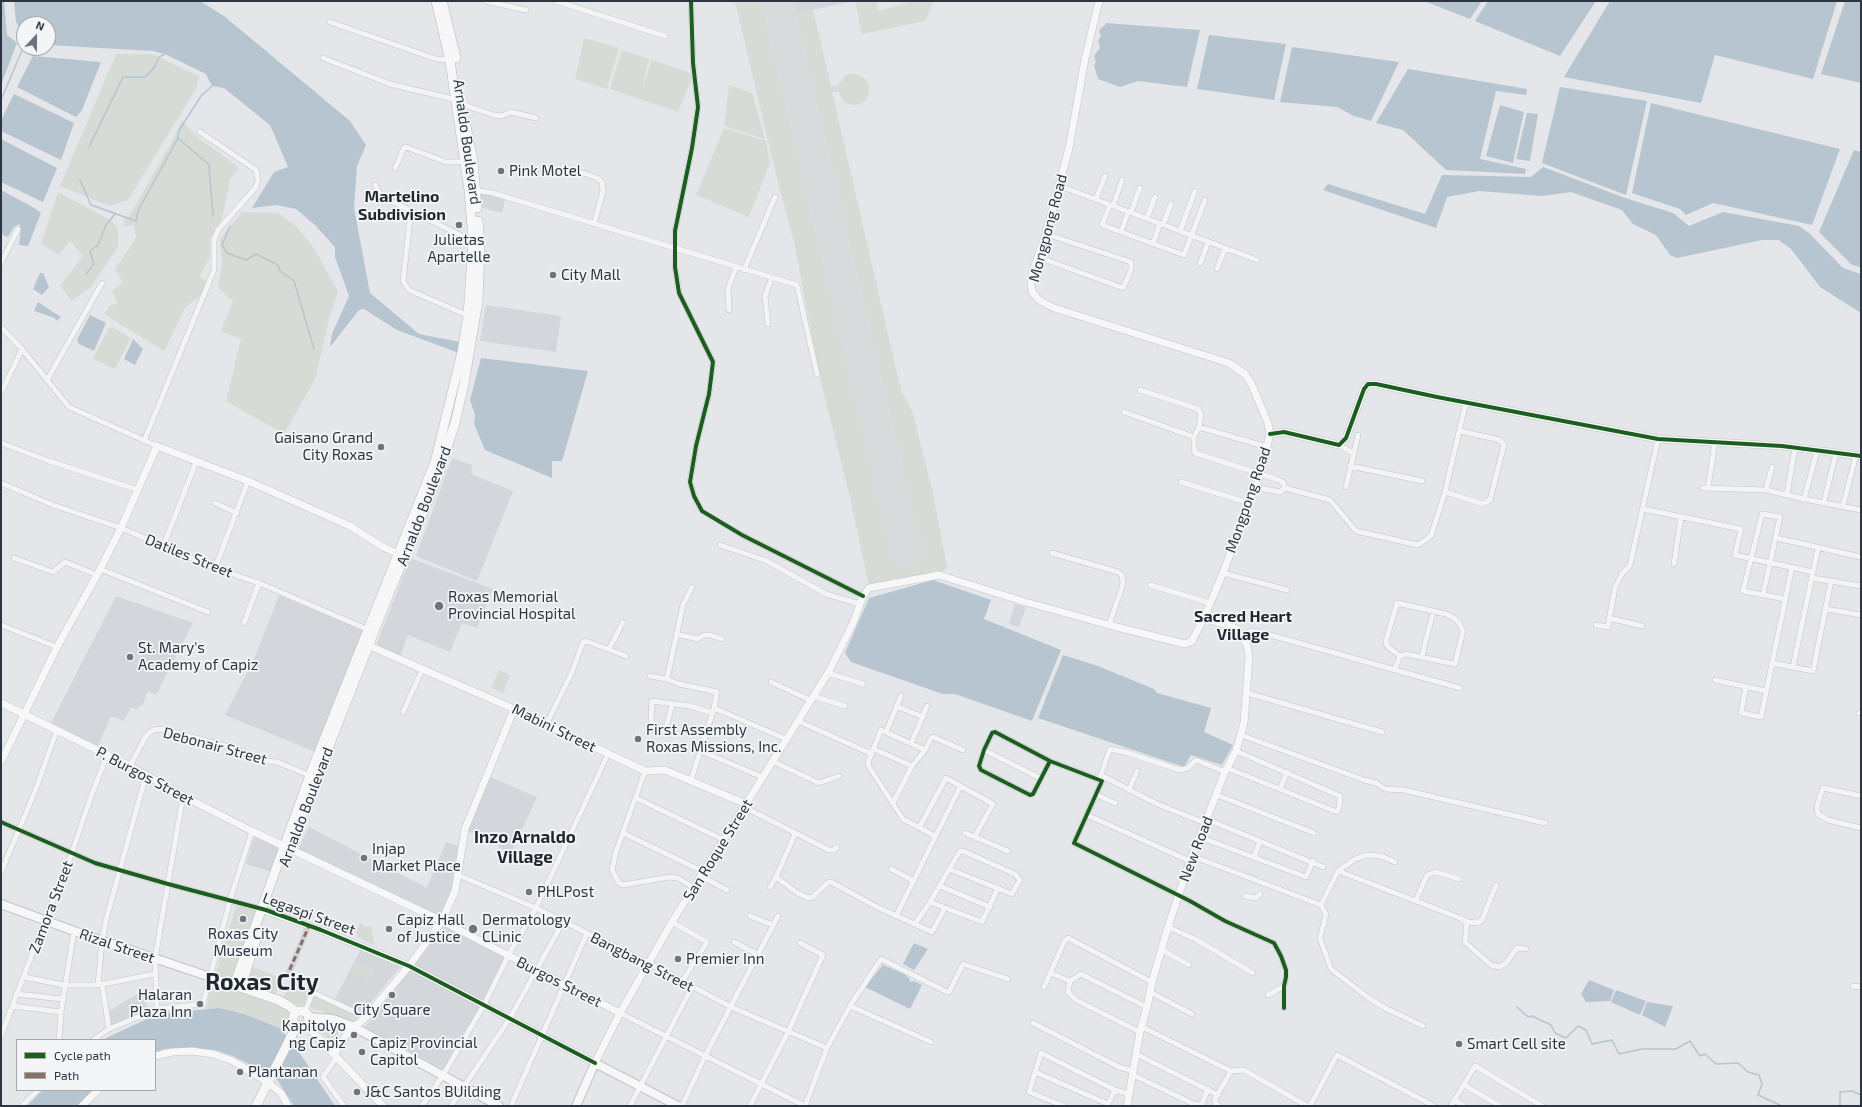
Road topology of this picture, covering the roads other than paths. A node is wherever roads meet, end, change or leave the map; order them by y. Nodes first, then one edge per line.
1 (436, 1) edge
2 (442, 1) edge
3 (485, 1) edge
4 (556, 1) edge
5 (691, 1) edge
6 (1099, 1) edge
7 (526, 10) dead end
8 (330, 22) dead end
9 (665, 36) dead end
10 (323, 58) dead end
11 (453, 60) junction
12 (458, 101) junction
13 (536, 118) dead end
14 (200, 132) dead end
15 (470, 161) junction
16 (563, 166) dead end
17 (395, 168) dead end
18 (1105, 176) dead end
19 (1122, 180) dead end
20 (375, 185) dead end
21 (1060, 186) junction
22 (1140, 188) dead end
23 (472, 190) junction
24 (1195, 190) dead end
25 (775, 197) dead end
26 (1155, 197) dead end
27 (1096, 200) junction
28 (1205, 200) dead end
29 (1171, 204) dead end
30 (1111, 205) junction
31 (410, 211) junction
32 (1129, 212) junction
33 (1147, 218) junction
34 (594, 224) junction
35 (1162, 224) junction
36 (18, 229) dead end
37 (1180, 231) junction
38 (1121, 232) junction
39 (1046, 234) junction
40 (1191, 235) junction
41 (1208, 242) junction
42 (477, 243) junction
43 (1153, 244) junction
44 (1225, 248) junction
45 (1038, 257) junction
46 (1257, 260) dead end
47 (1, 263) edge
48 (1200, 264) dead end
49 (736, 268) junction
50 (1216, 269) dead end
51 (744, 270) junction
52 (772, 277) junction
53 (102, 283) dead end
54 (729, 310) dead end
55 (472, 317) junction
56 (768, 324) dead end
57 (1, 327) edge
58 (22, 350) junction
59 (817, 374) dead end
60 (47, 380) junction
61 (1140, 390) dead end
62 (1, 393) edge
63 (1466, 402) junction
64 (1124, 412) dead end
65 (1199, 427) junction
66 (1460, 430) junction
67 (1270, 434) junction
68 (1358, 435) dead end
69 (1194, 437) junction
70 (1658, 438) junction
71 (144, 441) junction
72 (1715, 442) junction
73 (1, 443) edge
74 (157, 446) junction
75 (1338, 446) junction
76 (1267, 447) junction
77 (1795, 448) junction
78 (1817, 450) junction
79 (1353, 453) junction
80 (1836, 453) junction
81 (1859, 455) edge
82 (196, 462) junction
83 (1350, 466) junction
84 (1772, 467) dead end
85 (1260, 474) junction
86 (248, 481) junction
87 (1422, 481) dead end
88 (1, 482) edge
89 (1181, 482) dead end
90 (1255, 487) junction
91 (1346, 487) dead end
92 (1286, 488) junction
93 (138, 490) junction
94 (1766, 490) junction
95 (1445, 492) junction
96 (1786, 494) junction
97 (1804, 499) junction
98 (1824, 502) junction
99 (215, 503) dead end
100 (1249, 503) junction
101 (1843, 506) junction
102 (1643, 509) junction
103 (1861, 510) edge
104 (237, 513) junction
105 (1681, 517) junction
106 (121, 528) junction
107 (1776, 538) junction
108 (720, 545) dead end
109 (163, 547) junction
110 (1818, 548) junction
111 (1052, 553) dead end
112 (402, 556) junction
113 (1861, 557) edge
114 (14, 558) dead end
115 (1750, 558) junction
116 (1770, 562) junction
117 (1674, 564) dead end
118 (1792, 567) junction
119 (215, 568) junction
120 (99, 572) junction
121 (1813, 572) junction
122 (1223, 573) junction
123 (1812, 578) junction
124 (1831, 581) junction
125 (259, 583) junction
126 (1150, 585) dead end
127 (1861, 586) edge
128 (692, 587) dead end
129 (1287, 590) dead end
130 (1763, 595) junction
131 (863, 596) junction
132 (1785, 600) junction
133 (1210, 602) junction
134 (860, 604) junction
135 (1826, 609) junction
136 (208, 612) dead end
137 (1433, 612) junction
138 (1861, 615) edge
139 (1204, 618) junction
140 (1609, 618) junction
141 (623, 622) dead end
142 (244, 623) dead end
143 (1, 625) edge
144 (1109, 625) junction
145 (1596, 625) dead end
146 (1642, 626) dead end
147 (371, 631) junction
148 (676, 634) junction
149 (1242, 634) junction
150 (722, 639) dead end
151 (366, 645) junction
152 (57, 647) junction
153 (610, 649) junction
154 (626, 656) dead end
155 (1400, 656) junction
156 (1422, 656) junction
157 (1772, 662) junction
158 (1793, 667) junction
159 (423, 668) junction
160 (1395, 669) junction
161 (828, 673) junction
162 (650, 676) dead end
163 (667, 679) junction
164 (1715, 680) dead end
165 (771, 682) dead end
166 (863, 684) dead end
167 (1746, 687) junction
168 (1460, 688) dead end
169 (1766, 691) junction
170 (1248, 693) junction
171 (901, 696) dead end
172 (812, 698) junction
173 (1, 703) edge
174 (672, 705) junction
175 (845, 706) dead end
176 (896, 706) junction
177 (927, 706) dead end
178 (514, 709) junction
179 (713, 711) junction
180 (403, 712) dead end
181 (24, 714) junction
182 (923, 717) junction
183 (798, 721) junction
184 (546, 725) junction
185 (57, 730) junction
186 (886, 732) junction
187 (1382, 732) dead end
188 (1241, 735) junction
189 (786, 739) junction
190 (911, 744) junction
191 (925, 750) junction
192 (963, 750) dead end
193 (984, 750) junction
194 (701, 751) junction
195 (873, 751) junction
196 (1236, 751) junction
197 (608, 754) junction
198 (107, 755) junction
199 (772, 761) junction
200 (1050, 761) junction
201 (1, 762) edge
202 (130, 766) junction
203 (912, 766) junction
204 (1137, 770) dead end
205 (1226, 770) junction
206 (645, 771) junction
207 (1287, 772) junction
208 (146, 775) junction
209 (839, 776) dead end
210 (313, 777) junction
211 (762, 777) junction
212 (1100, 777) junction
213 (1040, 778) junction
214 (691, 780) junction
215 (960, 787) junction
216 (1280, 789) junction
217 (1129, 790) junction
218 (1097, 795) junction
219 (1217, 795) junction
220 (183, 796) junction
221 (1861, 796) edge
222 (636, 798) junction
223 (893, 803) junction
224 (1116, 803) dead end
225 (745, 806) junction
226 (1087, 815) junction
227 (1206, 821) junction
228 (1, 822) edge
229 (1545, 824) dead end
230 (919, 828) junction
231 (1861, 828) edge
232 (19, 830) junction
233 (252, 831) junction
234 (623, 833) junction
235 (965, 833) dead end
236 (1314, 833) dead end
237 (795, 834) junction
238 (935, 836) junction
239 (975, 836) junction
240 (1200, 837) junction
241 (724, 840) junction
242 (1260, 841) junction
243 (837, 847) dead end
244 (287, 848) junction
245 (1008, 851) dead end
246 (72, 853) junction
247 (1254, 857) junction
248 (1191, 858) junction
249 (1313, 861) junction
250 (1395, 862) dead end
251 (1323, 867) dead end
252 (891, 869) dead end
253 (949, 869) junction
254 (120, 871) junction
255 (1338, 871) junction
256 (1, 872) edge
257 (702, 874) junction
258 (458, 875) junction
259 (776, 877) junction
260 (1459, 879) dead end
261 (914, 881) junction
262 (168, 884) junction
263 (1261, 884) junction
264 (1496, 885) dead end
265 (940, 886) junction
266 (770, 887) dead end
267 (694, 888) junction
268 (998, 888) junction
269 (727, 890) dead end
270 (1246, 896) dead end
271 (1178, 897) junction
272 (230, 900) junction
273 (1416, 900) junction
274 (930, 902) junction
275 (1, 904) edge
276 (1321, 905) junction
277 (990, 907) junction
278 (536, 908) junction
279 (945, 908) junction
280 (263, 910) junction
281 (750, 916) dead end
282 (778, 916) dead end
283 (896, 916) junction
284 (45, 920) junction
285 (442, 922) junction
286 (563, 922) junction
287 (672, 922) junction
288 (1467, 922) junction
289 (916, 924) junction
290 (773, 925) junction
291 (1168, 927) junction
292 (74, 931) junction
293 (587, 933) junction
294 (102, 940) junction
295 (734, 942) dead end
296 (800, 943) dead end
297 (1526, 948) dead end
298 (1162, 950) junction
299 (757, 954) junction
300 (508, 956) junction
301 (155, 959) junction
302 (648, 963) junction
303 (1189, 965) dead end
304 (409, 966) junction
305 (537, 970) junction
306 (1050, 973) junction
307 (1253, 973) dead end
308 (156, 974) junction
309 (24, 977) junction
310 (208, 977) junction
311 (1008, 979) dead end
312 (1070, 981) junction
313 (682, 982) junction
314 (1152, 982) junction
315 (100, 984) junction
316 (64, 985) junction
317 (237, 986) junction
318 (565, 986) junction
319 (1284, 986) junction
320 (1853, 986) dead end
321 (692, 987) junction
322 (1044, 987) dead end
323 (1861, 988) edge
324 (1150, 992) junction
325 (16, 994) junction
326 (1268, 995) dead end
327 (63, 999) junction
328 (484, 1004) junction
329 (12, 1006) junction
330 (850, 1006) junction
331 (731, 1007) junction
332 (1147, 1007) junction
333 (1284, 1008) dead end
334 (157, 1009) junction
335 (61, 1012) junction
336 (620, 1013) junction
337 (1192, 1014) dead end
338 (366, 1017) junction
339 (303, 1018) junction
340 (510, 1018) junction
341 (1033, 1023) dead end
342 (352, 1026) junction
343 (1423, 1026) dead end
344 (109, 1029) junction
345 (1141, 1029) junction
346 (788, 1032) junction
347 (1, 1036) edge
348 (542, 1036) junction
349 (665, 1037) junction
350 (60, 1039) edge
351 (94, 1039) edge
352 (931, 1042) dead end
353 (827, 1048) junction
354 (1136, 1054) junction
355 (336, 1055) junction
356 (156, 1056) edge
357 (705, 1056) junction
358 (595, 1062) junction
359 (1231, 1071) junction
360 (1035, 1072) junction
361 (1133, 1073) junction
362 (443, 1075) junction
363 (269, 1079) junction
364 (761, 1084) junction
365 (1464, 1085) junction
366 (641, 1086) junction
367 (463, 1087) junction
368 (1208, 1089) junction
369 (1115, 1090) junction
370 (37, 1091) edge
371 (97, 1091) edge
372 (1129, 1094) junction
373 (1218, 1095) junction
374 (1454, 1100) junction
375 (1107, 1105) edge
376 (22, 1106) edge
377 (82, 1106) edge
378 (256, 1106) edge
379 (288, 1106) edge
380 (344, 1106) edge
381 (383, 1106) edge
382 (422, 1106) edge
383 (451, 1106) edge
384 (499, 1106) edge
385 (511, 1106) edge
386 (576, 1106) edge
387 (630, 1106) edge
388 (678, 1106) edge
389 (682, 1106) edge
390 (750, 1106) edge
391 (805, 1106) edge
392 (1064, 1106) edge
393 (1127, 1106) edge
394 (1219, 1106) edge
395 (1309, 1106) edge
396 (1434, 1106) edge
397 (1450, 1106) edge
398 (1464, 1106) edge
399 (1500, 1106) edge
400 (1542, 1106) edge

1 - 11 highway, Arnaldo Boulevard
2 - 11 highway, Arnaldo Boulevard
3 - 7 street
4 - 9 street
5 - 131 street
6 - 21 street, Mongpong Road
8 - 11 street
10 - 12 street
11 - 12 highway, Arnaldo Boulevard
12 - 13 street
12 - 15 highway, Arnaldo Boulevard
14 - 71 street
15 - 17 street
15 - 23 highway, Arnaldo Boulevard
16 - 34 street
18 - 27 street
19 - 30 street
20 - 31 street
21 - 27 street
21 - 39 street, Mongpong Road
22 - 32 street
23 - 34 street
23 - 42 highway, Arnaldo Boulevard
24 - 37 street
25 - 51 street
26 - 33 street
27 - 30 street
28 - 40 street
29 - 35 street
30 - 32 street
30 - 38 street
31 - 42 street
31 - 55 street
32 - 33 street
32 - 38 street
33 - 35 street
34 - 49 street
35 - 37 street
35 - 43 street
36 - 47 street
37 - 40 street
38 - 43 street
39 - 45 street, Mongpong Road
39 - 45 street
40 - 41 street
40 - 43 street
41 - 44 street
41 - 48 street
42 - 55 highway, Arnaldo Boulevard
44 - 46 street
44 - 50 street
45 - 67 street, Mongpong Road
49 - 51 street
49 - 54 street
51 - 52 street
52 - 56 street
52 - 59 street
53 - 60 street
55 - 112 highway, Arnaldo Boulevard
57 - 58 street
58 - 60 street
58 - 62 street
60 - 71 street
61 - 65 street
63 - 66 street
63 - 70 street
63 - 75 street
64 - 69 street
65 - 69 street
65 - 76 street
66 - 95 street
66 - 95 street
67 - 75 street
67 - 76 street, Mongpong Road
68 - 79 street
69 - 85 street
70 - 72 street
70 - 102 street
71 - 74 street
72 - 77 street
72 - 94 street
73 - 93 street
74 - 82 street
74 - 93 street
75 - 79 street
76 - 85 street, Mongpong Road
77 - 78 street
77 - 96 street
78 - 80 street
78 - 97 street
79 - 83 street
80 - 81 street
80 - 98 street
81 - 101 street
82 - 86 street
82 - 109 street
83 - 87 street
83 - 91 street
84 - 94 street
85 - 90 street, Mongpong Road
85 - 92 street
86 - 104 street
86 - 112 street
88 - 106 street, Datiles Street
89 - 100 street
90 - 92 street
90 - 100 street, Mongpong Road
92 - 95 street
93 - 106 street
94 - 96 street
96 - 97 street
97 - 98 street
98 - 101 street
99 - 104 street
100 - 122 street, Mongpong Road
101 - 103 street
102 - 105 street
102 - 140 street
104 - 119 street
105 - 115 street
105 - 117 street
106 - 109 street, Datiles Street
106 - 120 street
107 - 110 street
107 - 115 street
107 - 116 street
108 - 134 street
109 - 119 street, Datiles Street
110 - 113 street
110 - 121 street
111 - 144 street
112 - 147 highway, Arnaldo Boulevard
114 - 120 street
115 - 116 street
115 - 130 street
116 - 118 street
116 - 130 street
118 - 121 street
118 - 132 street
119 - 125 street, Datiles Street
120 - 136 street
120 - 152 street
121 - 123 street
122 - 129 street
122 - 133 street, Mongpong Road
123 - 124 street
123 - 158 street
124 - 127 street
124 - 135 street
125 - 142 street
125 - 147 street, Datiles Street
126 - 133 street
128 - 148 street
130 - 132 street
131 - 134 street, San Roque Street
131 - 144 street, Mongpong Road
132 - 157 street
133 - 139 street, Mongpong Road
134 - 161 street, San Roque Street
135 - 138 street
135 - 158 street
137 - 155 street
137 - 156 street
137 - 156 street
139 - 144 street, Mongpong Road
139 - 149 street
140 - 145 street
140 - 146 street
141 - 153 street
143 - 152 street
147 - 151 highway, Arnaldo Boulevard
148 - 150 street
148 - 163 street
149 - 160 street
149 - 170 street, New Road
151 - 159 street, Mabini Street
151 - 210 highway, Arnaldo Boulevard
152 - 181 street
153 - 154 street
153 - 184 street
155 - 156 street
155 - 160 street
157 - 158 street
157 - 169 street
159 - 178 street, Mabini Street
159 - 180 street
160 - 168 street
161 - 166 street
161 - 172 street, San Roque Street
162 - 163 street
163 - 179 street
164 - 167 street
165 - 172 street
167 - 169 street
167 - 169 street
170 - 187 street
170 - 188 street, New Road
171 - 176 street
172 - 175 street
172 - 183 street, San Roque Street
173 - 181 street, P. Burgos Street
174 - 174 street
174 - 179 street
176 - 182 street
176 - 186 street
177 - 182 street
178 - 184 street, Mabini Street
178 - 258 street
179 - 189 street
179 - 194 street
181 - 185 street, P. Burgos Street
181 - 201 street
182 - 190 street
183 - 189 street, San Roque Street
183 - 195 street
184 - 197 street, Mabini Street
185 - 198 street, P. Burgos Street
185 - 232 street
186 - 190 street
186 - 195 street
188 - 196 street, New Road
188 - 229 street
189 - 199 street, San Roque Street
190 - 191 street
191 - 192 street
191 - 203 street
193 - 200 street
193 - 213 street
193 - 213 street
194 - 211 street
194 - 214 street
195 - 203 street
195 - 223 street
196 - 205 street, New Road
196 - 207 street
197 - 206 street, Mabini Street
197 - 278 street
198 - 202 street, P. Burgos Street
198 - 246 street, Zamora Street
199 - 209 street
199 - 211 street, San Roque Street
200 - 212 street
200 - 213 street
202 - 208 street, P. Burgos Street
202 - 210 street, Debonair Street
203 - 223 street
204 - 217 street
205 - 212 street
205 - 216 street
205 - 219 street, New Road
206 - 214 street, Mabini Street
206 - 222 street
207 - 216 street
207 - 216 street
208 - 220 street, P. Burgos Street
208 - 254 street
210 - 244 highway, Arnaldo Boulevard
211 - 225 street, San Roque Street
212 - 217 street
212 - 218 street
214 - 225 street, Mabini Street
215 - 230 street
215 - 238 street
215 - 239 street
217 - 227 street
218 - 224 street
218 - 226 street
219 - 227 street, New Road
219 - 236 street
220 - 233 street, P. Burgos Street
220 - 262 street
221 - 231 street
222 - 234 street
222 - 241 street
223 - 230 street
225 - 237 street
225 - 241 street, San Roque Street
226 - 248 street
226 - 271 street
227 - 240 street, New Road
227 - 242 street
228 - 232 street, Legaspi Street
230 - 238 street
232 - 246 street, Legaspi Street
232 - 256 street
233 - 244 street, P. Burgos Street
233 - 272 street
234 - 257 street
234 - 267 street
235 - 239 street
237 - 243 street
237 - 259 street
238 - 261 street
239 - 245 street
240 - 247 street
240 - 248 street, New Road
241 - 257 street, San Roque Street
242 - 247 street
242 - 249 street
244 - 280 highway, Arnaldo Boulevard
244 - 285 street, Burgos Street
246 - 254 street, Legaspi Street
246 - 284 street, Zamora Street
247 - 249 street
248 - 263 street
248 - 271 street, New Road
249 - 251 street
250 - 255 street
252 - 261 street
253 - 265 street
253 - 268 street
253 - 268 street
254 - 262 street, Legaspi Street
254 - 294 street
255 - 273 street
255 - 276 street
257 - 267 street, San Roque Street
257 - 269 street
258 - 278 street, Bangbang Street
258 - 285 street
259 - 266 street
259 - 283 street
260 - 273 street
261 - 283 street
262 - 272 street, Legaspi Street
262 - 301 street
263 - 270 street
263 - 276 street
264 - 288 street
265 - 274 street
265 - 277 street
267 - 287 street, San Roque Street
268 - 277 street
271 - 291 street, New Road
271 - 319 street
272 - 280 street, Legaspi Street
272 - 310 street
273 - 288 street
274 - 279 street
274 - 289 street
275 - 284 main road, Rizal Street
276 - 343 street
277 - 279 street
278 - 286 street, Bangbang Street
278 - 300 street
279 - 289 street
280 - 304 street, Legaspi Street
280 - 317 highway, Arnaldo Boulevard
281 - 290 street
282 - 290 street
283 - 289 street
284 - 292 main road, Rizal Street
284 - 309 street, Zamora Street
285 - 300 street, Burgos Street
285 - 304 street
286 - 293 street, Bangbang Street
286 - 305 street
287 - 302 street, San Roque Street
287 - 313 street
288 - 297 street
290 - 299 street
291 - 298 street, New Road
291 - 307 street
292 - 294 main road, Rizal Street
292 - 316 street
293 - 302 street, Bangbang Street
293 - 318 street
294 - 301 main road, Rizal Street
294 - 315 street
295 - 299 street
296 - 346 street
298 - 303 street
298 - 314 street, New Road
299 - 331 street
300 - 305 street, Burgos Street
300 - 328 street
301 - 308 street
301 - 310 main road, Rizal Street
302 - 313 street, Bangbang Street
302 - 336 street, San Roque Street
304 - 328 street, Legaspi Street
304 - 338 street
305 - 318 street, Burgos Street
305 - 340 street
306 - 312 street
306 - 314 street
306 - 322 street
308 - 315 street
308 - 334 street
309 - 316 street
309 - 325 street, Zamora Street
310 - 317 main road, Rizal Street
310 - 334 street
311 - 330 street
312 - 332 street
312 - 345 street
313 - 321 street, Bangbang Street
314 - 324 street, New Road
315 - 316 street
315 - 344 street
316 - 327 street
317 - 339 highway
318 - 336 street, Burgos Street
318 - 348 street
319 - 326 street
319 - 333 street
320 - 323 street
321 - 331 street, Bangbang Street
321 - 349 street
324 - 332 street, New Road
324 - 337 street
325 - 327 street
325 - 329 street, Zamora Street
327 - 335 street
328 - 340 street, Legaspi Street
328 - 362 street
329 - 335 street
329 - 347 street, Zamora Street
330 - 352 street
330 - 353 street
331 - 346 street, Bangbang Street
331 - 357 street
332 - 345 street, New Road
334 - 344 street
335 - 350 street
336 - 349 street, Burgos Street
336 - 358 street, San Roque Street
338 - 339 street
338 - 342 street
339 - 342 main road
339 - 355 street
339 - 363 highway
340 - 348 street, Legaspi Street
340 - 367 street
341 - 361 street
342 - 355 street
342 - 362 main road
344 - 351 street
345 - 354 street, New Road
345 - 359 street
346 - 353 street, Bangbang Street
346 - 364 street
348 - 358 street, Legaspi Street
348 - 385 street
349 - 357 street, Burgos Street
349 - 366 street
353 - 391 street
354 - 361 street, New Road
354 - 368 street
355 - 380 street
355 - 381 street
356 - 363 street
357 - 364 street, Burgos Street
357 - 389 street
358 - 366 main road, Legaspi Street
358 - 386 main road, San Roque Street
359 - 373 street
359 - 395 street
360 - 369 street
360 - 375 street
360 - 392 street
361 - 368 street
361 - 372 street, New Road
362 - 367 main road
362 - 382 street
363 - 378 highway
363 - 379 street
364 - 390 street
364 - 391 street, Burgos Street
365 - 374 street
365 - 399 street
365 - 400 street
366 - 387 street
366 - 388 main road, Legaspi Street
367 - 383 street
367 - 384 main road
368 - 373 street
369 - 372 street
369 - 375 street
370 - 376 street
371 - 377 street
372 - 393 street, New Road
373 - 394 street
374 - 397 street
374 - 398 street
395 - 396 street

